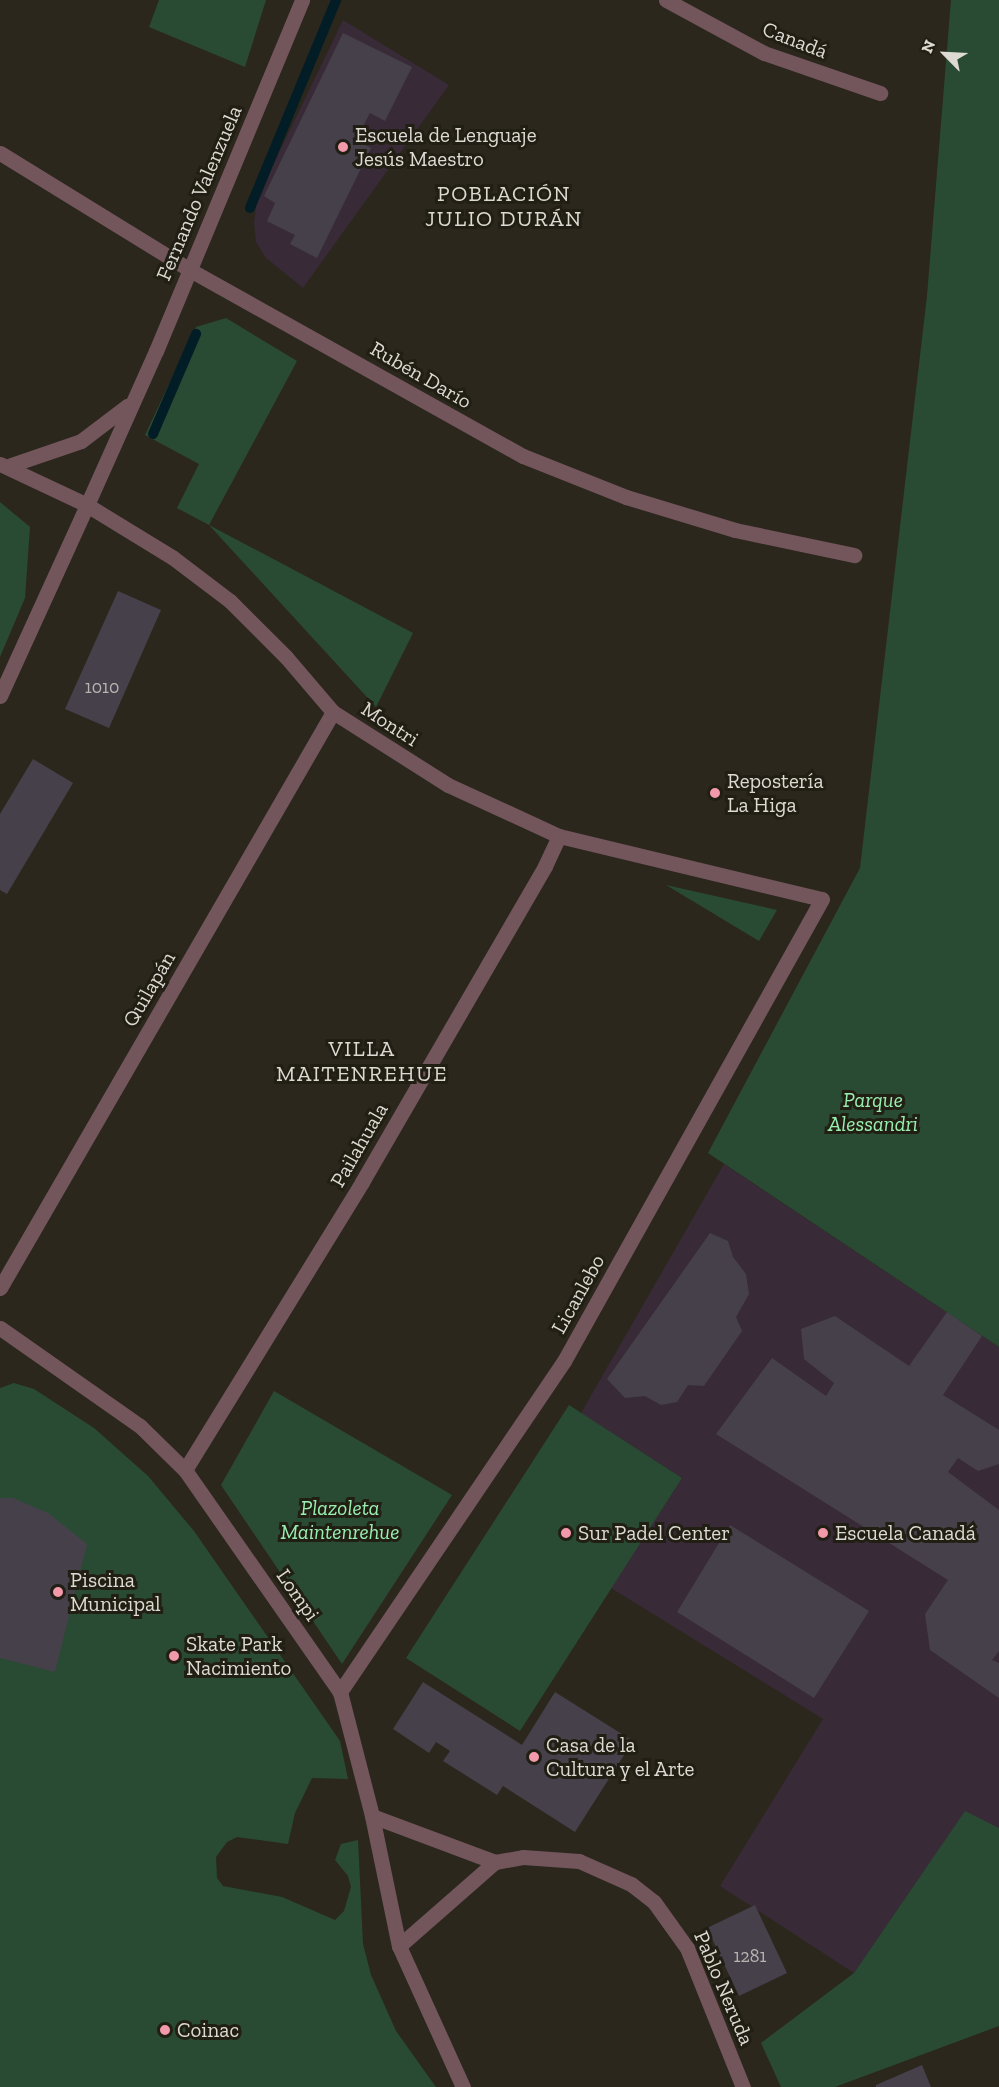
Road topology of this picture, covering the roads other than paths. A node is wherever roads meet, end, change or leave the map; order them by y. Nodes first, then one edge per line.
1 (302, 0) edge
2 (666, 0) edge
3 (880, 93) dead end
4 (0, 153) edge
5 (190, 270) junction
6 (132, 402) junction
7 (4, 465) edge
8 (87, 505) junction
9 (854, 555) dead end
10 (0, 696) edge
11 (333, 712) junction
12 (559, 836) junction
13 (822, 899) joint
14 (0, 1288) edge
15 (0, 1329) edge
16 (185, 1470) junction
17 (340, 1692) junction
18 (372, 1816) junction
19 (495, 1862) junction
20 (399, 1946) junction
21 (463, 2087) edge
22 (743, 2087) edge

1 - 5 street, Fernando Valenzuela
2 - 3 street, Canadá
4 - 5 street, Rubén Darío
5 - 6 street, Fernando Valenzuela
5 - 9 street, Rubén Darío
6 - 7 street, Fernando Valenzuela
6 - 8 street, Fernando Valenzuela
7 - 8 street, Montri
8 - 10 street, Fernando Valenzuela
8 - 11 street, Montri
11 - 12 street, Montri
11 - 14 street, Quilapán
12 - 13 street, Montri
12 - 16 street, Pailahuala
13 - 17 street, Licanlebo
15 - 16 street, Lompi
16 - 17 street, Lompi
17 - 18 street, Lompi
18 - 19 street, Pablo Neruda
18 - 20 street, Lompi
19 - 20 street
19 - 22 street, Pablo Neruda
20 - 21 street, Lompi

